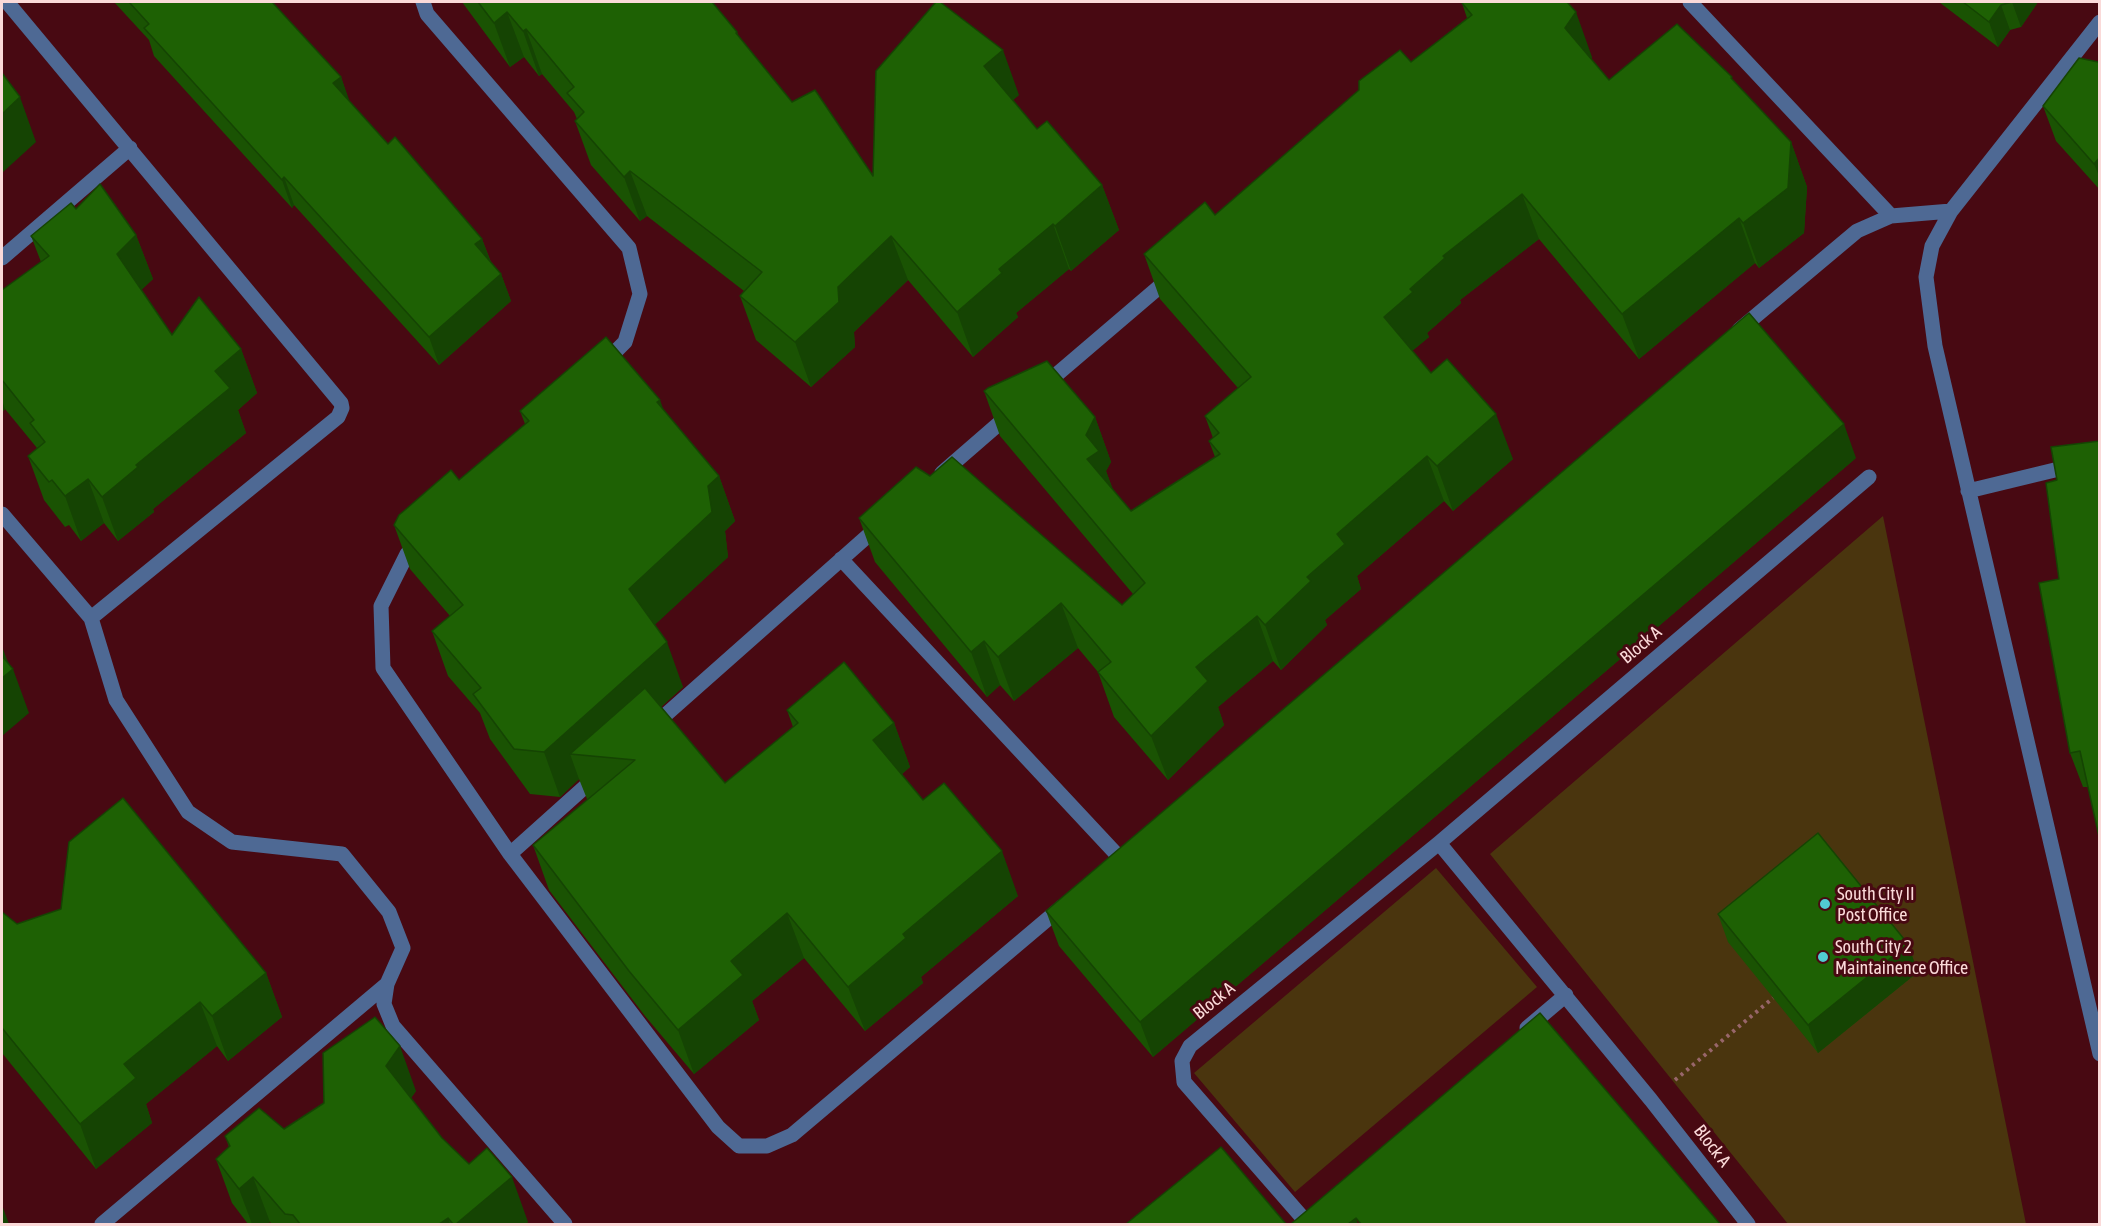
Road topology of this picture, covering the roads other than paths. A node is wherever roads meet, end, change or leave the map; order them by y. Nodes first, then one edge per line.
1 (7, 2) edge
2 (423, 2) edge
3 (1690, 2) edge
4 (2100, 22) edge
5 (130, 148) junction
6 (1951, 211) junction
7 (1891, 216) junction
8 (2, 258) edge
9 (1185, 265) edge
10 (1730, 338) edge
11 (592, 374) edge
12 (2100, 459) edge
13 (1869, 477) dead end
14 (931, 482) edge
15 (1968, 490) junction
16 (895, 513) edge
17 (2, 514) edge
18 (432, 530) edge
19 (841, 559) junction
20 (91, 618) junction
21 (644, 734) edge
22 (608, 766) edge
23 (1439, 843) junction
24 (510, 854) junction
25 (1120, 858) edge
26 (1075, 896) edge
27 (387, 984) junction
28 (1566, 995) junction
29 (1511, 1041) edge
30 (2100, 1054) edge
31 (1308, 1217) edge
32 (102, 1224) edge
33 (565, 1224) edge
34 (1748, 1224) edge

1 - 5 street
2 - 11 street
3 - 7 street
4 - 6 street
5 - 8 street
5 - 20 street
6 - 7 street
6 - 15 street
7 - 10 street
9 - 14 street
12 - 15 street
13 - 23 street, Block A
15 - 30 street
16 - 19 street
17 - 20 street
18 - 24 street
19 - 21 street
19 - 25 street
20 - 27 street
22 - 24 street
23 - 28 street, Block A
23 - 31 street, Block A
24 - 26 street
27 - 32 street
27 - 33 street
28 - 29 street
28 - 34 street, Block A

